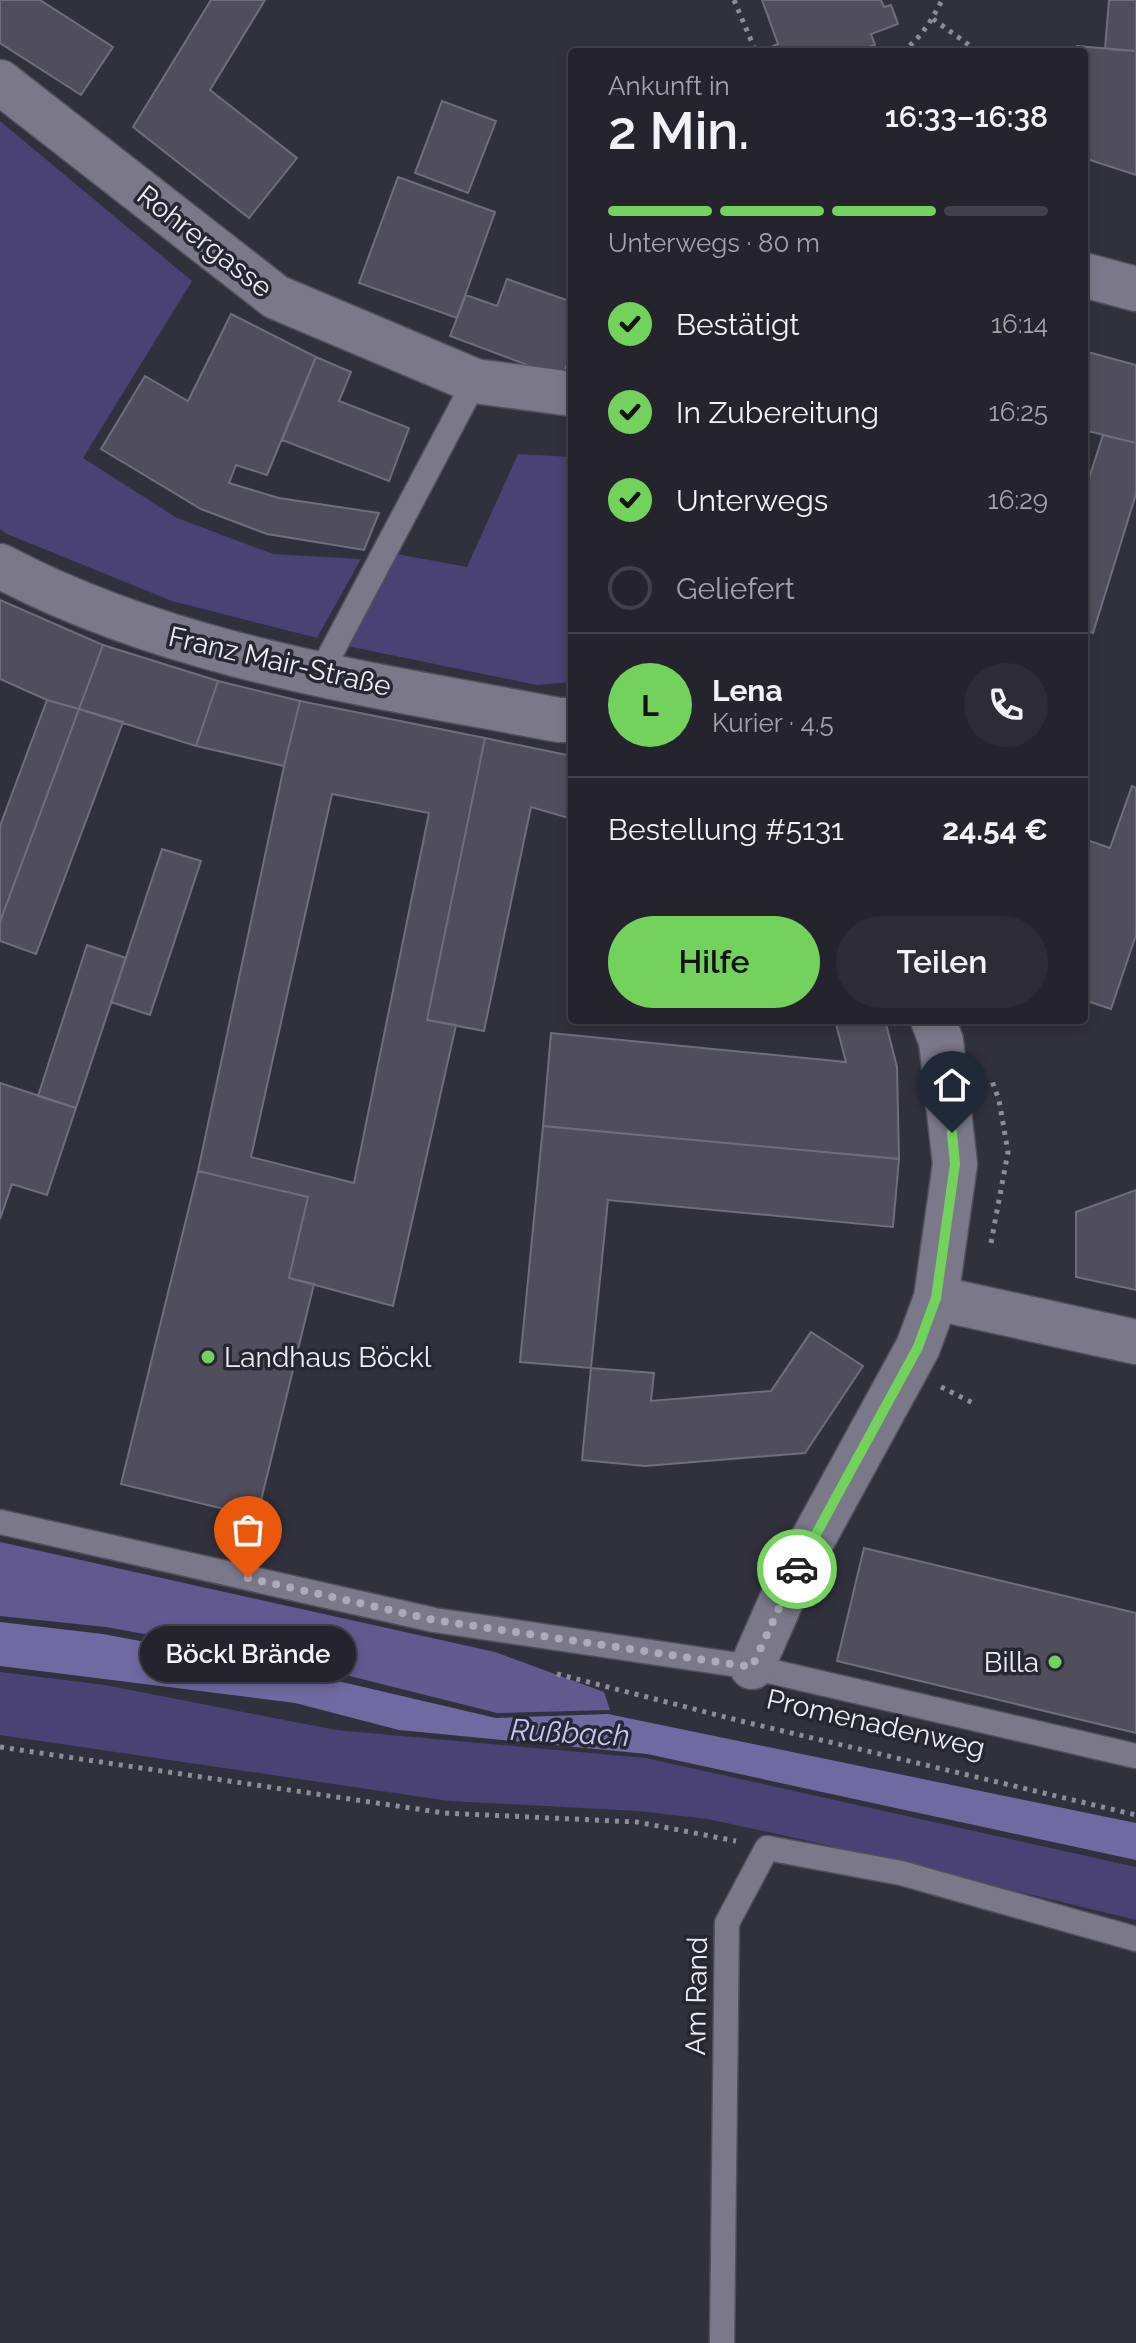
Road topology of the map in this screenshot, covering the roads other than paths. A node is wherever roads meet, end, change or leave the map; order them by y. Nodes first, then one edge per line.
1 (0, 82) edge
2 (1088, 276) edge
3 (1136, 289) edge
4 (475, 381) junction
5 (568, 393) edge
6 (0, 566) edge
7 (320, 674) junction
8 (568, 720) edge
9 (935, 1024) edge
10 (936, 1298) junction
11 (1136, 1342) edge
12 (0, 1522) edge
13 (752, 1667) junction
14 (1136, 1756) edge
15 (1136, 1939) edge
16 (722, 2343) edge

1 - 4 street, Rohrergasse
2 - 3 street
4 - 5 street, Rohrergasse
4 - 7 lane
6 - 7 street, Franz Mair-Straße
7 - 8 street, Franz Mair-Straße
9 - 10 street
10 - 11 street
10 - 13 street
12 - 13 lane, Promenadenweg
13 - 14 lane, Promenadenweg
15 - 16 lane, Am Rand

